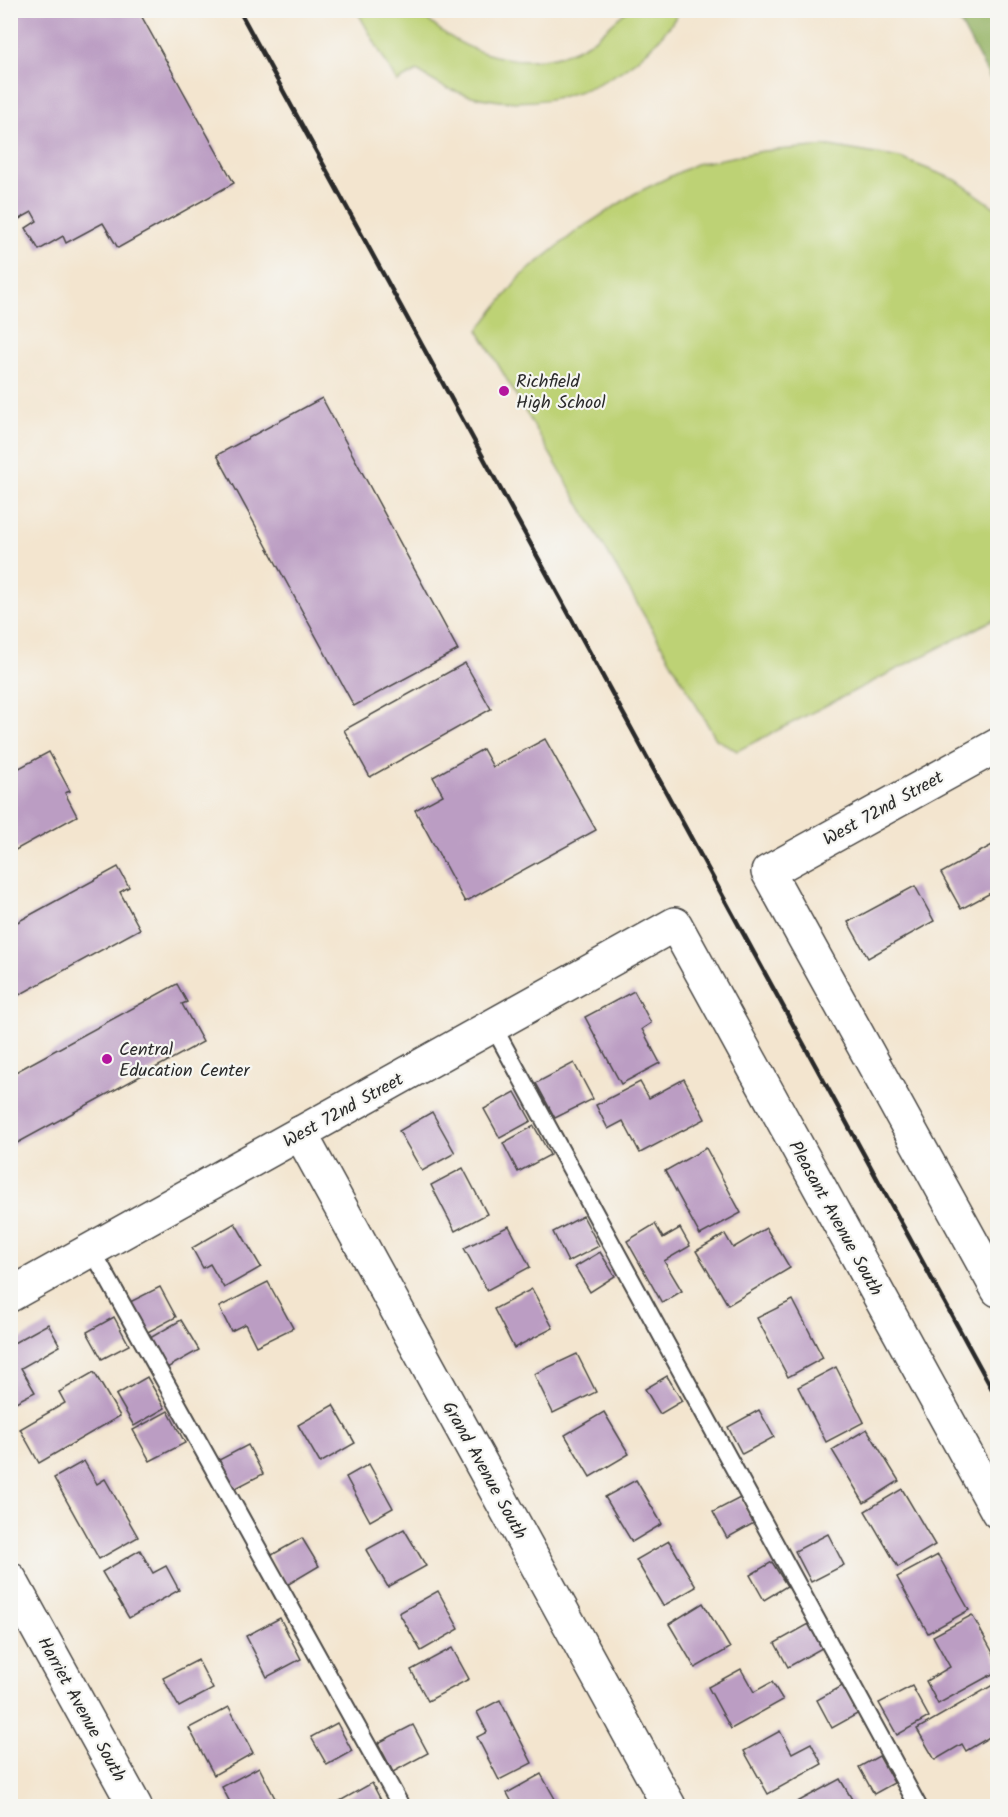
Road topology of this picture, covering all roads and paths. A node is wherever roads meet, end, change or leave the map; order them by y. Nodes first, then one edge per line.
1 (998, 745) edge
2 (675, 924) joint
3 (493, 1026) junction
4 (300, 1133) junction
5 (92, 1250) junction
6 (996, 1283) edge
7 (10, 1295) edge
8 (998, 1512) edge
9 (10, 1579) edge
10 (135, 1806) edge
11 (401, 1806) edge
12 (669, 1806) edge
13 (918, 1806) edge

1 - 6 street, West 72nd Street
2 - 3 street, West 72nd Street
2 - 8 street, Pleasant Avenue South
3 - 4 street, West 72nd Street
3 - 13 lane
4 - 5 street, West 72nd Street
4 - 12 street, Grand Avenue South
5 - 7 street, West 72nd Street
5 - 11 lane
9 - 10 street, Harriet Avenue South

